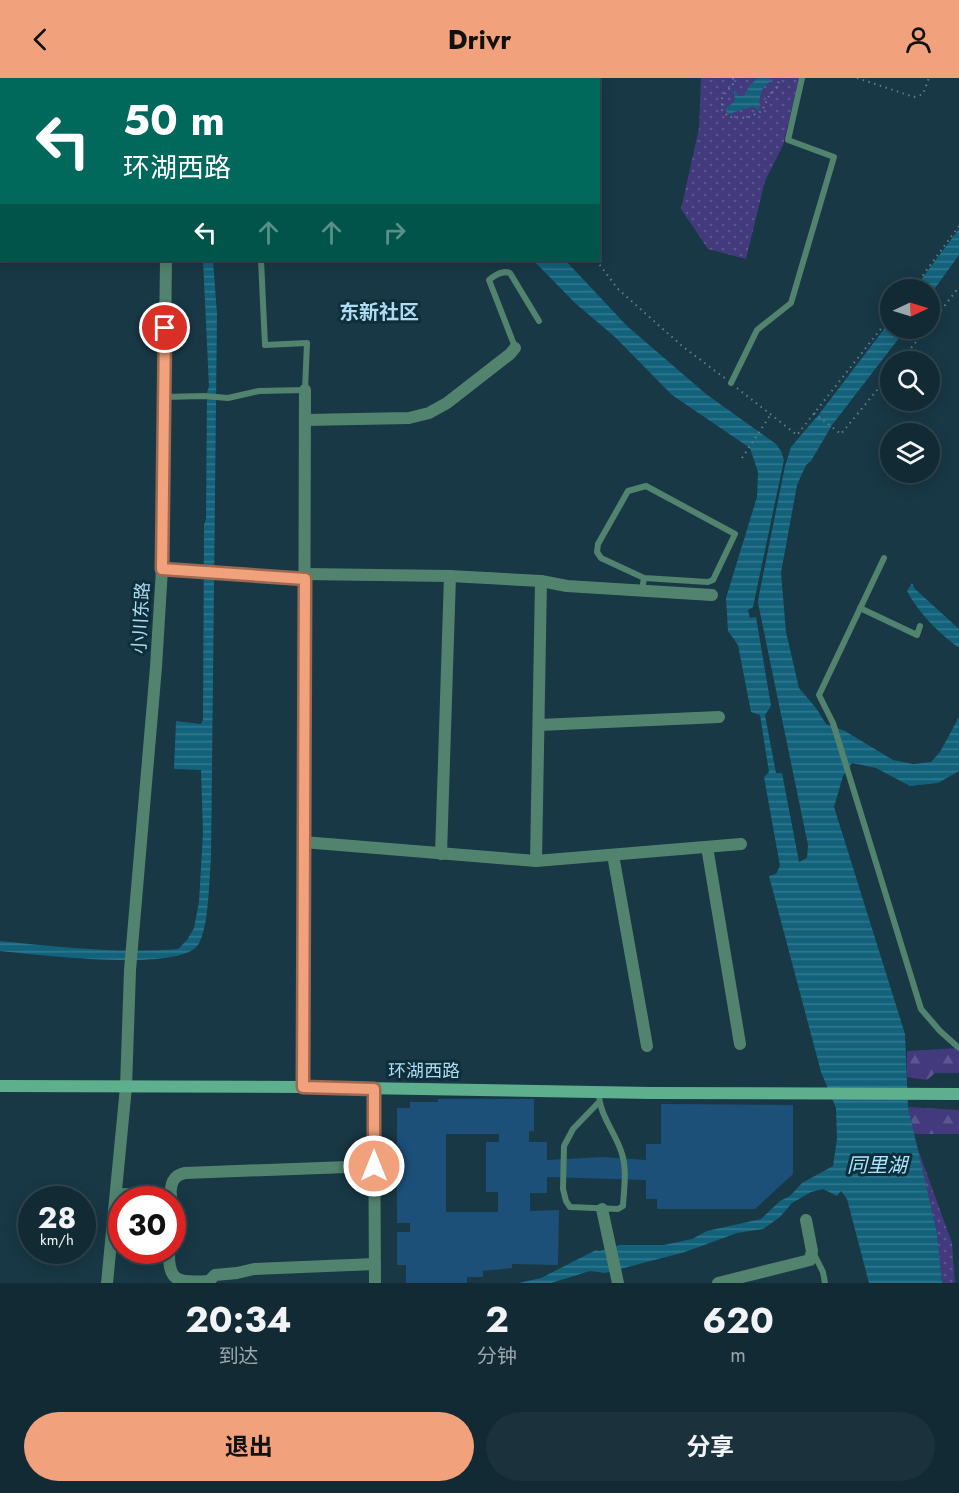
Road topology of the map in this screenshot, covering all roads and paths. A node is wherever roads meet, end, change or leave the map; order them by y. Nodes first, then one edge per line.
1 (733, 78) edge
2 (779, 78) edge
3 (802, 78) edge
4 (857, 78) edge
5 (929, 78) edge
6 (959, 226) edge
7 (166, 261) edge
8 (261, 261) edge
9 (920, 279) edge
10 (959, 286) edge
11 (940, 312) edge
12 (539, 321) dead end
13 (918, 339) edge
14 (516, 348) joint
15 (909, 351) edge
16 (731, 383) dead end
17 (880, 387) edge
18 (305, 390) junction
19 (163, 397) junction
20 (771, 414) dead end
21 (814, 414) dead end
22 (305, 420) junction
23 (742, 458) dead end
24 (884, 558) dead end
25 (162, 569) junction
26 (305, 576) junction
27 (450, 576) junction
28 (644, 578) junction
29 (542, 582) junction
30 (642, 591) junction
31 (712, 595) dead end
32 (860, 608) junction
33 (920, 626) dead end
34 (719, 717) dead end
35 (539, 724) junction
36 (303, 842) junction
37 (741, 844) dead end
38 (707, 847) junction
39 (441, 854) junction
40 (613, 855) junction
41 (536, 861) junction
42 (740, 1044) dead end
43 (647, 1046) dead end
44 (959, 1048) edge
45 (0, 1086) edge
46 (126, 1087) junction
47 (303, 1087) junction
48 (374, 1089) junction
49 (959, 1094) edge
50 (599, 1097) junction
51 (374, 1166) junction
52 (117, 1186) edge
53 (171, 1186) edge
54 (602, 1209) junction
55 (806, 1220) dead end
56 (812, 1251) junction
57 (109, 1264) edge
58 (168, 1264) edge
59 (375, 1264) junction
60 (107, 1283) edge
61 (375, 1283) edge
62 (618, 1283) edge
63 (718, 1283) edge
64 (825, 1283) edge

1 - 2 path
3 - 16 lane
4 - 5 path
6 - 9 path
7 - 19 street, 小川东路
8 - 18 lane
10 - 11 path
12 - 14 lane
13 - 15 path
14 - 22 street
17 - 21 path
18 - 19 lane
18 - 22 street
19 - 25 street, 小川东路
20 - 23 path
22 - 26 street
24 - 32 lane
25 - 26 lane
25 - 46 street, 小川东路
26 - 27 street
26 - 36 street
27 - 29 street
27 - 39 street
28 - 28 lane
28 - 30 lane
29 - 30 street
29 - 35 street
30 - 31 street
32 - 33 lane
32 - 44 lane
34 - 35 street
35 - 41 street
36 - 39 street
36 - 47 street
37 - 38 street
38 - 40 street
38 - 42 street
39 - 41 street
40 - 41 street
40 - 43 street
45 - 46 main road, 环湖西路
46 - 47 main road, 环湖西路
46 - 52 street, 小川东路
47 - 48 main road, 环湖西路
48 - 50 main road, 环湖西路
48 - 51 street
49 - 50 main road, 环湖西路
50 - 54 lane
50 - 54 lane
51 - 53 street
51 - 59 street
54 - 62 street
55 - 56 street
56 - 63 street
56 - 64 lane
57 - 60 street, 小川东路
58 - 59 street
59 - 61 street

